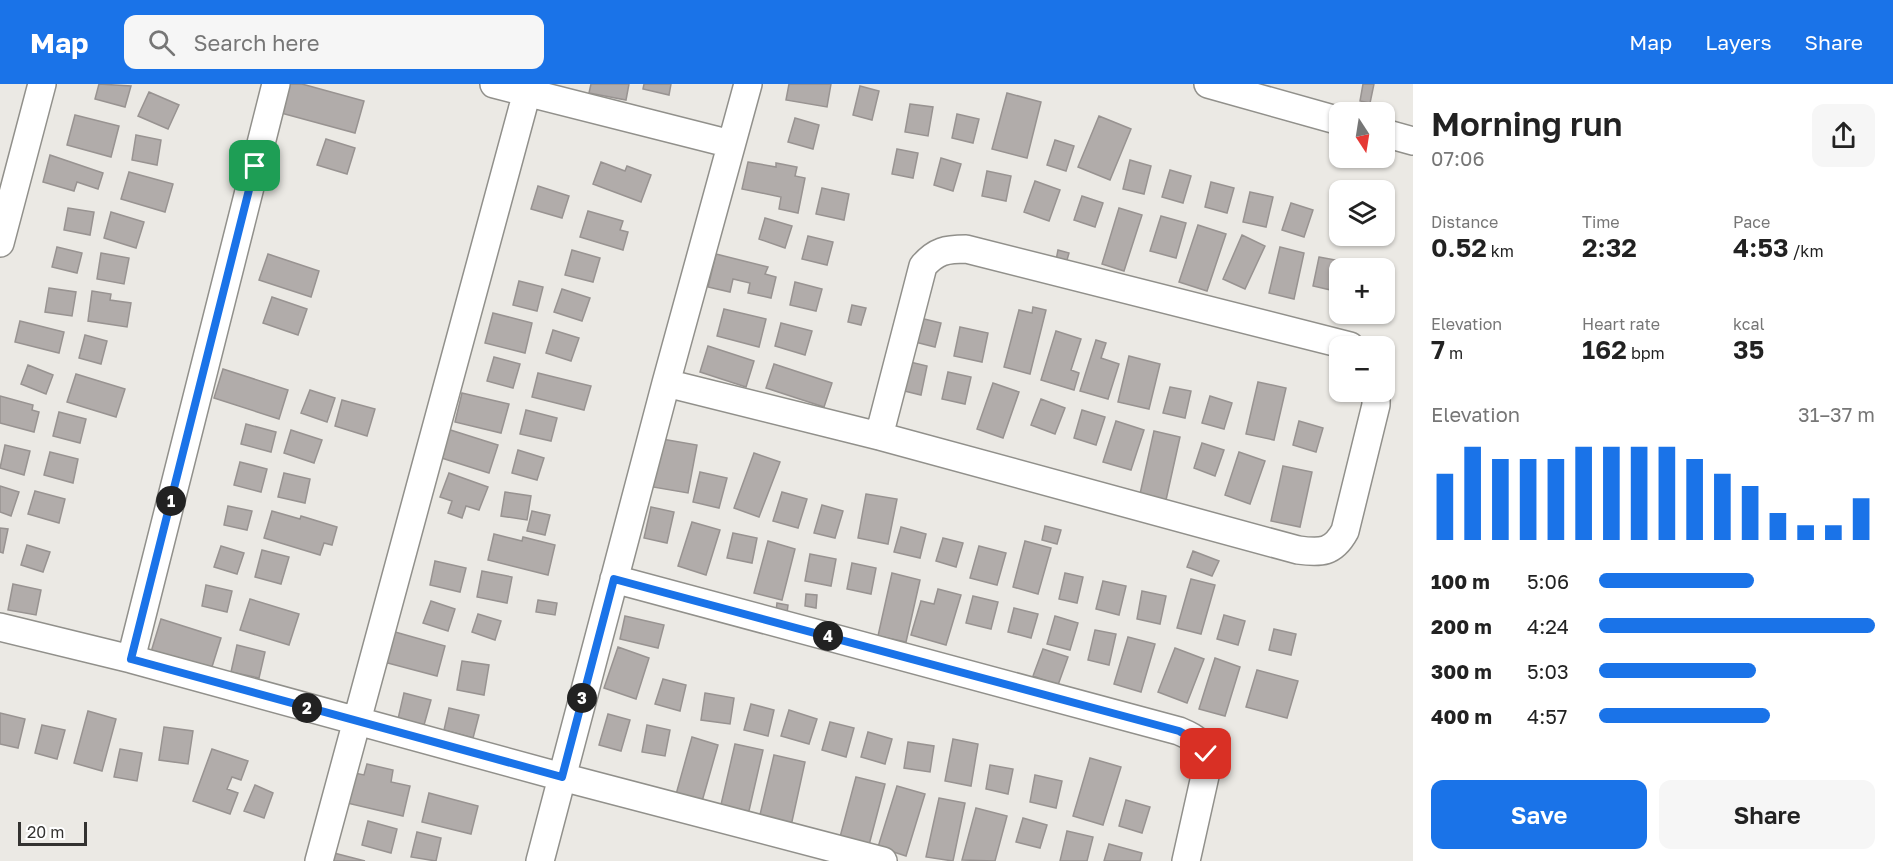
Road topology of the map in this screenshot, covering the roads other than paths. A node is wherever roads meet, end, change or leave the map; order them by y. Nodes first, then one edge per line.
1 (42, 84) edge
2 (276, 84) edge
3 (494, 84) edge
4 (748, 84) edge
5 (1208, 84) edge
6 (527, 92) junction
7 (1329, 118) edge
8 (1395, 136) edge
9 (1413, 141) edge
10 (732, 144) junction
11 (0, 243) edge
12 (1329, 341) edge
13 (666, 382) junction
14 (1376, 402) edge
15 (879, 436) junction
16 (614, 579) junction
17 (0, 627) edge
18 (131, 659) junction
19 (355, 721) junction
20 (562, 777) junction
21 (319, 861) edge
22 (540, 861) edge
23 (883, 861) edge
24 (1186, 861) edge

1 - 11 street
2 - 18 street
3 - 6 street
4 - 10 street
5 - 7 street
6 - 10 street
6 - 19 street
8 - 9 street
10 - 13 street
12 - 15 street
13 - 15 street
13 - 16 street
14 - 15 street
16 - 20 street
16 - 24 street
17 - 18 street
18 - 19 street
19 - 20 street
19 - 21 street
20 - 22 street
20 - 23 street

